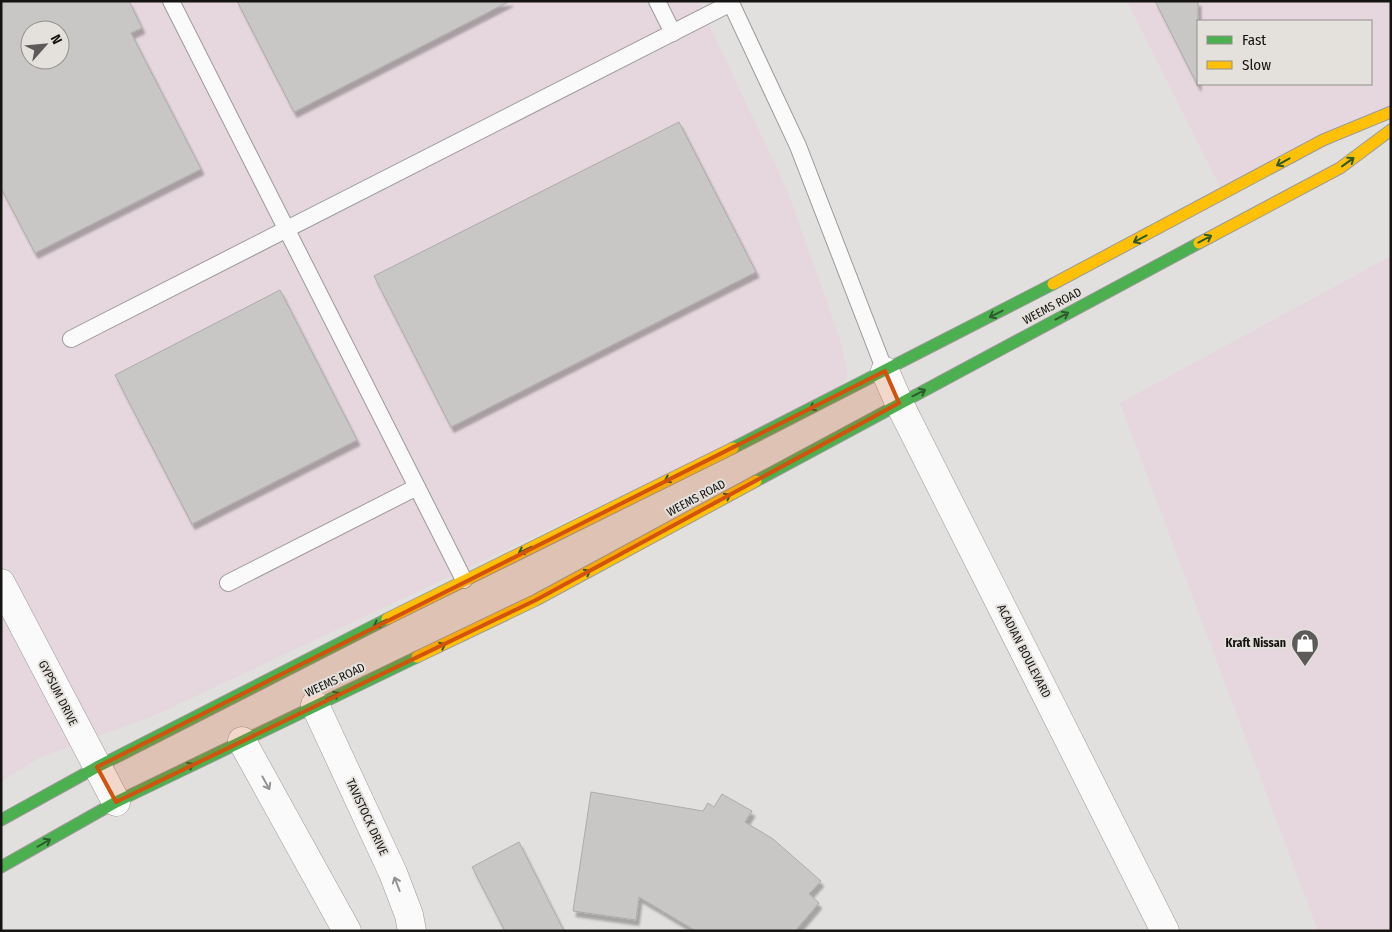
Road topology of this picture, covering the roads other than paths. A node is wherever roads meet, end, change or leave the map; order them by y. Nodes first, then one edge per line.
1 (170, 1) edge
2 (657, 1) edge
3 (731, 2) edge
4 (673, 33) junction
5 (1391, 112) edge
6 (1391, 130) edge
7 (286, 229) junction
8 (71, 338) dead end
9 (884, 371) junction
10 (899, 403) junction
11 (418, 487) junction
12 (464, 580) junction
13 (1, 583) edge
14 (228, 583) dead end
15 (315, 705) junction
16 (242, 741) junction
17 (97, 767) junction
18 (116, 802) junction
19 (1, 820) edge
20 (1, 867) edge
21 (347, 931) edge
22 (412, 931) edge
23 (1165, 931) edge

1 - 7 lane
2 - 4 lane
3 - 4 lane
3 - 9 lane
4 - 7 lane
5 -> 9 street, WEEMS ROAD
10 -> 6 street, WEEMS ROAD
7 - 8 lane
7 - 11 lane
9 - 10 street, ACADIAN BOULEVARD
9 -> 12 street, WEEMS ROAD
15 -> 10 street, WEEMS ROAD
10 - 23 street, ACADIAN BOULEVARD
11 - 12 lane
11 - 14 lane
12 -> 17 street, WEEMS ROAD
13 - 17 street, GYPSUM DRIVE
15 - 16 street, WEEMS ROAD
22 -> 15 street, TAVISTOCK DRIVE
18 -> 16 street, WEEMS ROAD
16 -> 21 street
17 - 18 street, GYPSUM DRIVE
17 - 19 street, WEEMS ROAD
20 -> 18 street, WEEMS ROAD

